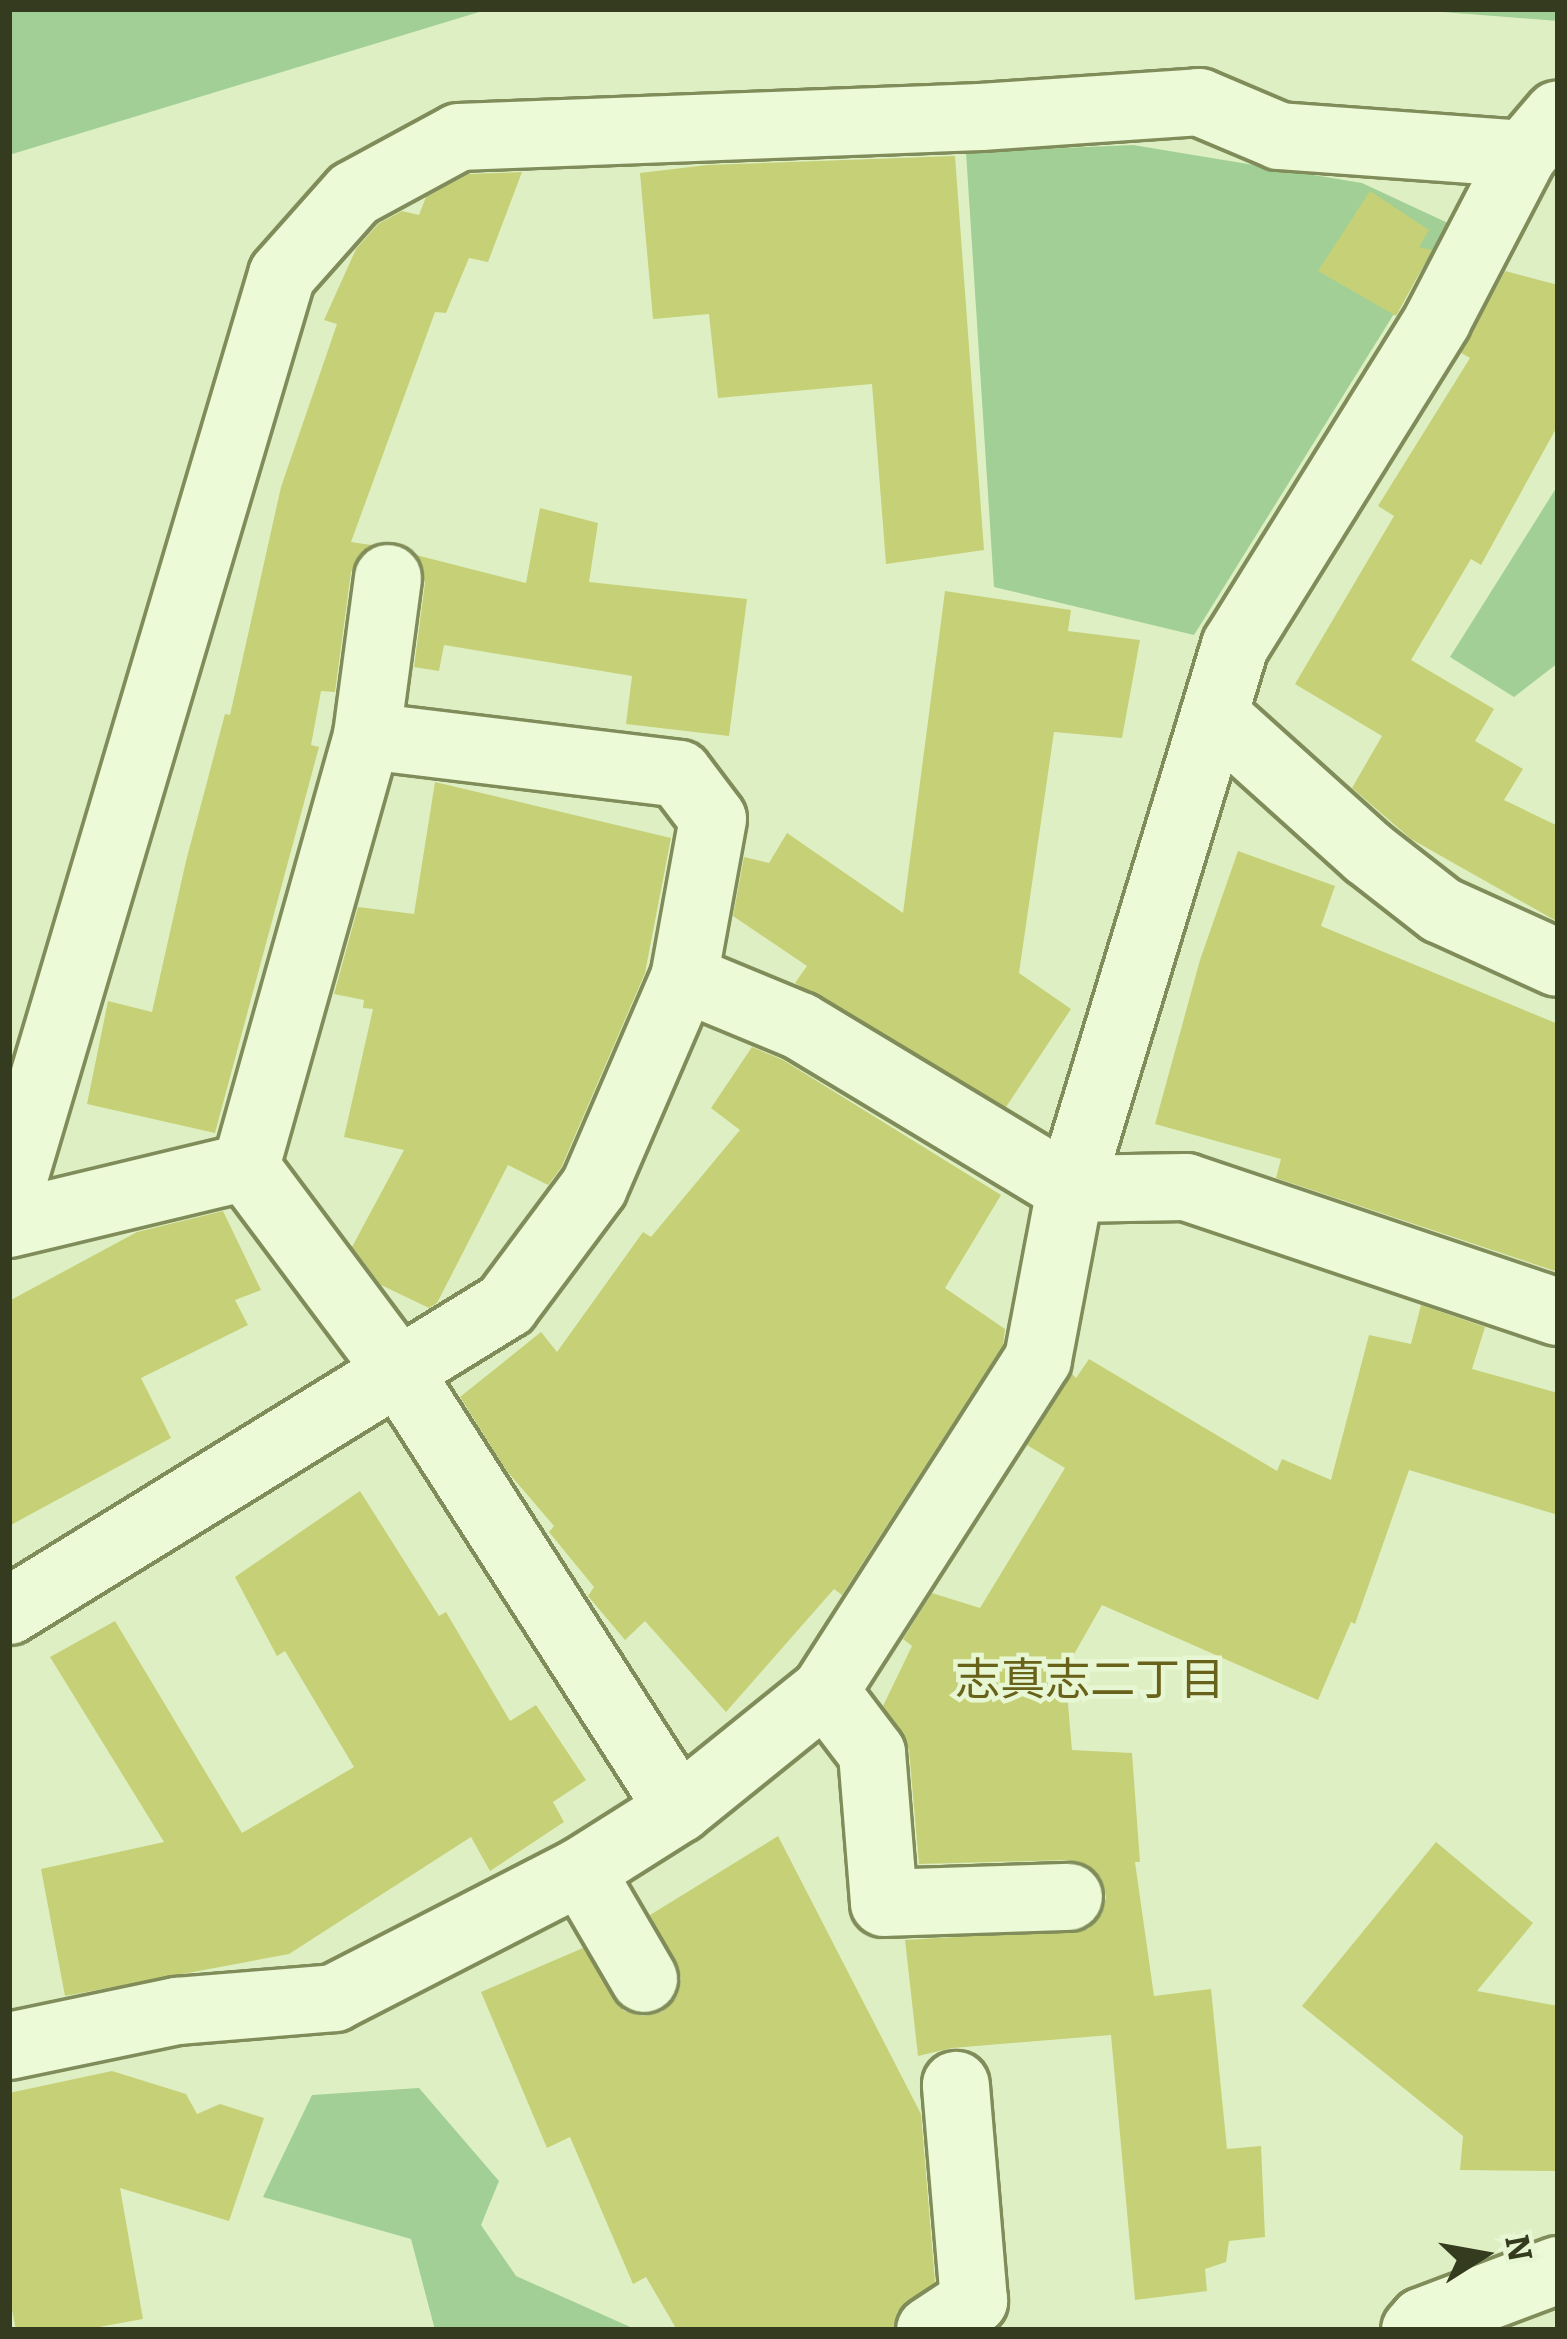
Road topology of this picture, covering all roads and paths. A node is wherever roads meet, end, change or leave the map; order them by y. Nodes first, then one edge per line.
1 (1541, 134) edge
2 (388, 578) dead end
3 (1217, 717) junction
4 (367, 736) junction
5 (1558, 963) edge
6 (685, 979) junction
7 (247, 1167) junction
8 (1070, 1189) junction
9 (9, 1195) edge
10 (9, 1224) edge
11 (1558, 1312) edge
12 (398, 1370) junction
13 (9, 1611) edge
14 (826, 1691) junction
15 (679, 1809) junction
16 (581, 1871) junction
17 (1070, 1897) dead end
18 (644, 1979) dead end
19 (9, 2046) edge
20 (956, 2085) dead end
21 (1558, 2270) edge
22 (1407, 2327) edge
23 (930, 2330) edge

1 - 3 street
1 - 9 street
2 - 4 street
3 - 5 street
3 - 8 street
4 - 6 street
4 - 7 street
6 - 8 street
6 - 12 street
7 - 10 street
7 - 12 street
8 - 11 street
8 - 14 street
12 - 13 street
12 - 15 street
14 - 15 street
14 - 17 street
15 - 16 street
16 - 18 street
16 - 19 street
20 - 23 street
21 - 22 street

